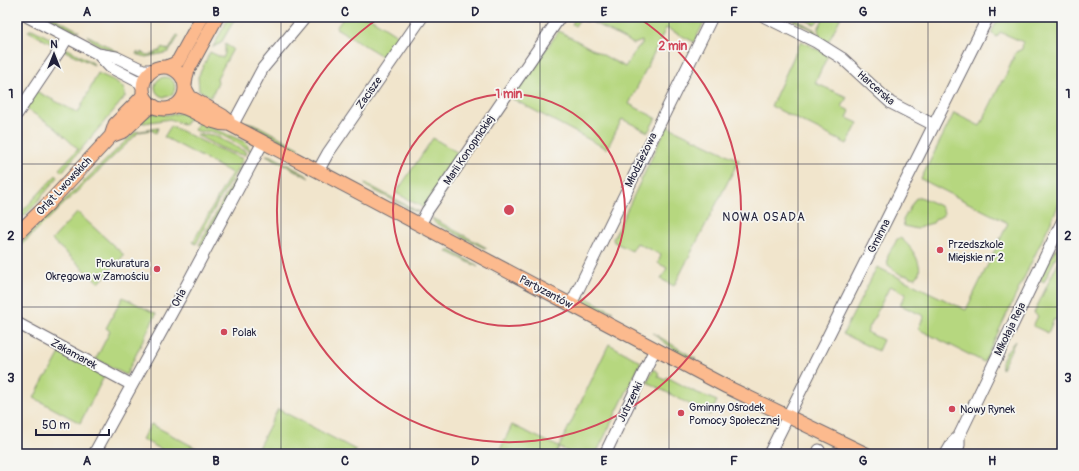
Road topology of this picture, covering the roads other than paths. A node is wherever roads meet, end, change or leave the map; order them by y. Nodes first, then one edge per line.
1 (202, 17) edge
2 (217, 17) edge
3 (422, 17) edge
4 (560, 17) edge
5 (712, 17) edge
6 (765, 17) edge
7 (32, 18) edge
8 (986, 18) edge
9 (303, 20) dead end
10 (67, 38) junction
11 (98, 54) junction
12 (166, 66) junction
13 (152, 70) junction
14 (185, 87) junction
15 (143, 89) junction
16 (154, 106) junction
17 (174, 106) junction
18 (17, 114) edge
19 (231, 125) junction
20 (934, 125) junction
21 (111, 136) junction
22 (263, 142) junction
23 (318, 171) junction
24 (1062, 222) edge
25 (420, 225) junction
26 (17, 234) edge
27 (1058, 242) edge
28 (571, 304) junction
29 (17, 323) edge
30 (655, 349) junction
31 (132, 385) junction
32 (788, 417) junction
33 (960, 436) junction
34 (94, 454) edge
35 (605, 454) edge
36 (769, 454) edge
37 (866, 454) edge
38 (946, 454) edge
39 (956, 454) edge

1 - 12 main road
2 - 14 main road
3 - 23 street, Zacisze
4 - 25 street, Marii Konopnickiej
5 - 28 street, Młodzieżowa
6 - 20 street, Harcerska
7 - 10 street
8 - 20 street, Gminna
9 - 19 street
10 - 11 street
10 - 18 street
11 - 13 street
11 - 15 street
12 - 13 main road
12 - 14 main road
13 - 15 main road
14 - 17 main road
14 - 19 main road, Partyzantów
15 - 16 main road
15 - 21 main road, Orląt Lwowskich
16 - 17 main road
16 - 21 main road, Orląt Lwowskich
17 - 19 main road, Partyzantów
19 - 22 main road, Partyzantów
20 - 32 street, Gminna
21 - 26 main road, Orląt Lwowskich
22 - 23 main road, Partyzantów
22 - 31 street, Orla
23 - 25 main road, Partyzantów
24 - 27 street, Mikołaja Reja
25 - 28 main road, Partyzantów
27 - 33 street, Mikołaja Reja
28 - 30 main road, Partyzantów
29 - 31 street, Zakamarek
30 - 32 main road, Partyzantów
30 - 35 street, Jutrzenki
31 - 34 street, Orla
32 - 36 street, Gminna
32 - 37 main road, Partyzantów
33 - 38 street, Mikołaja Reja
33 - 39 street, Mikołaja Reja

